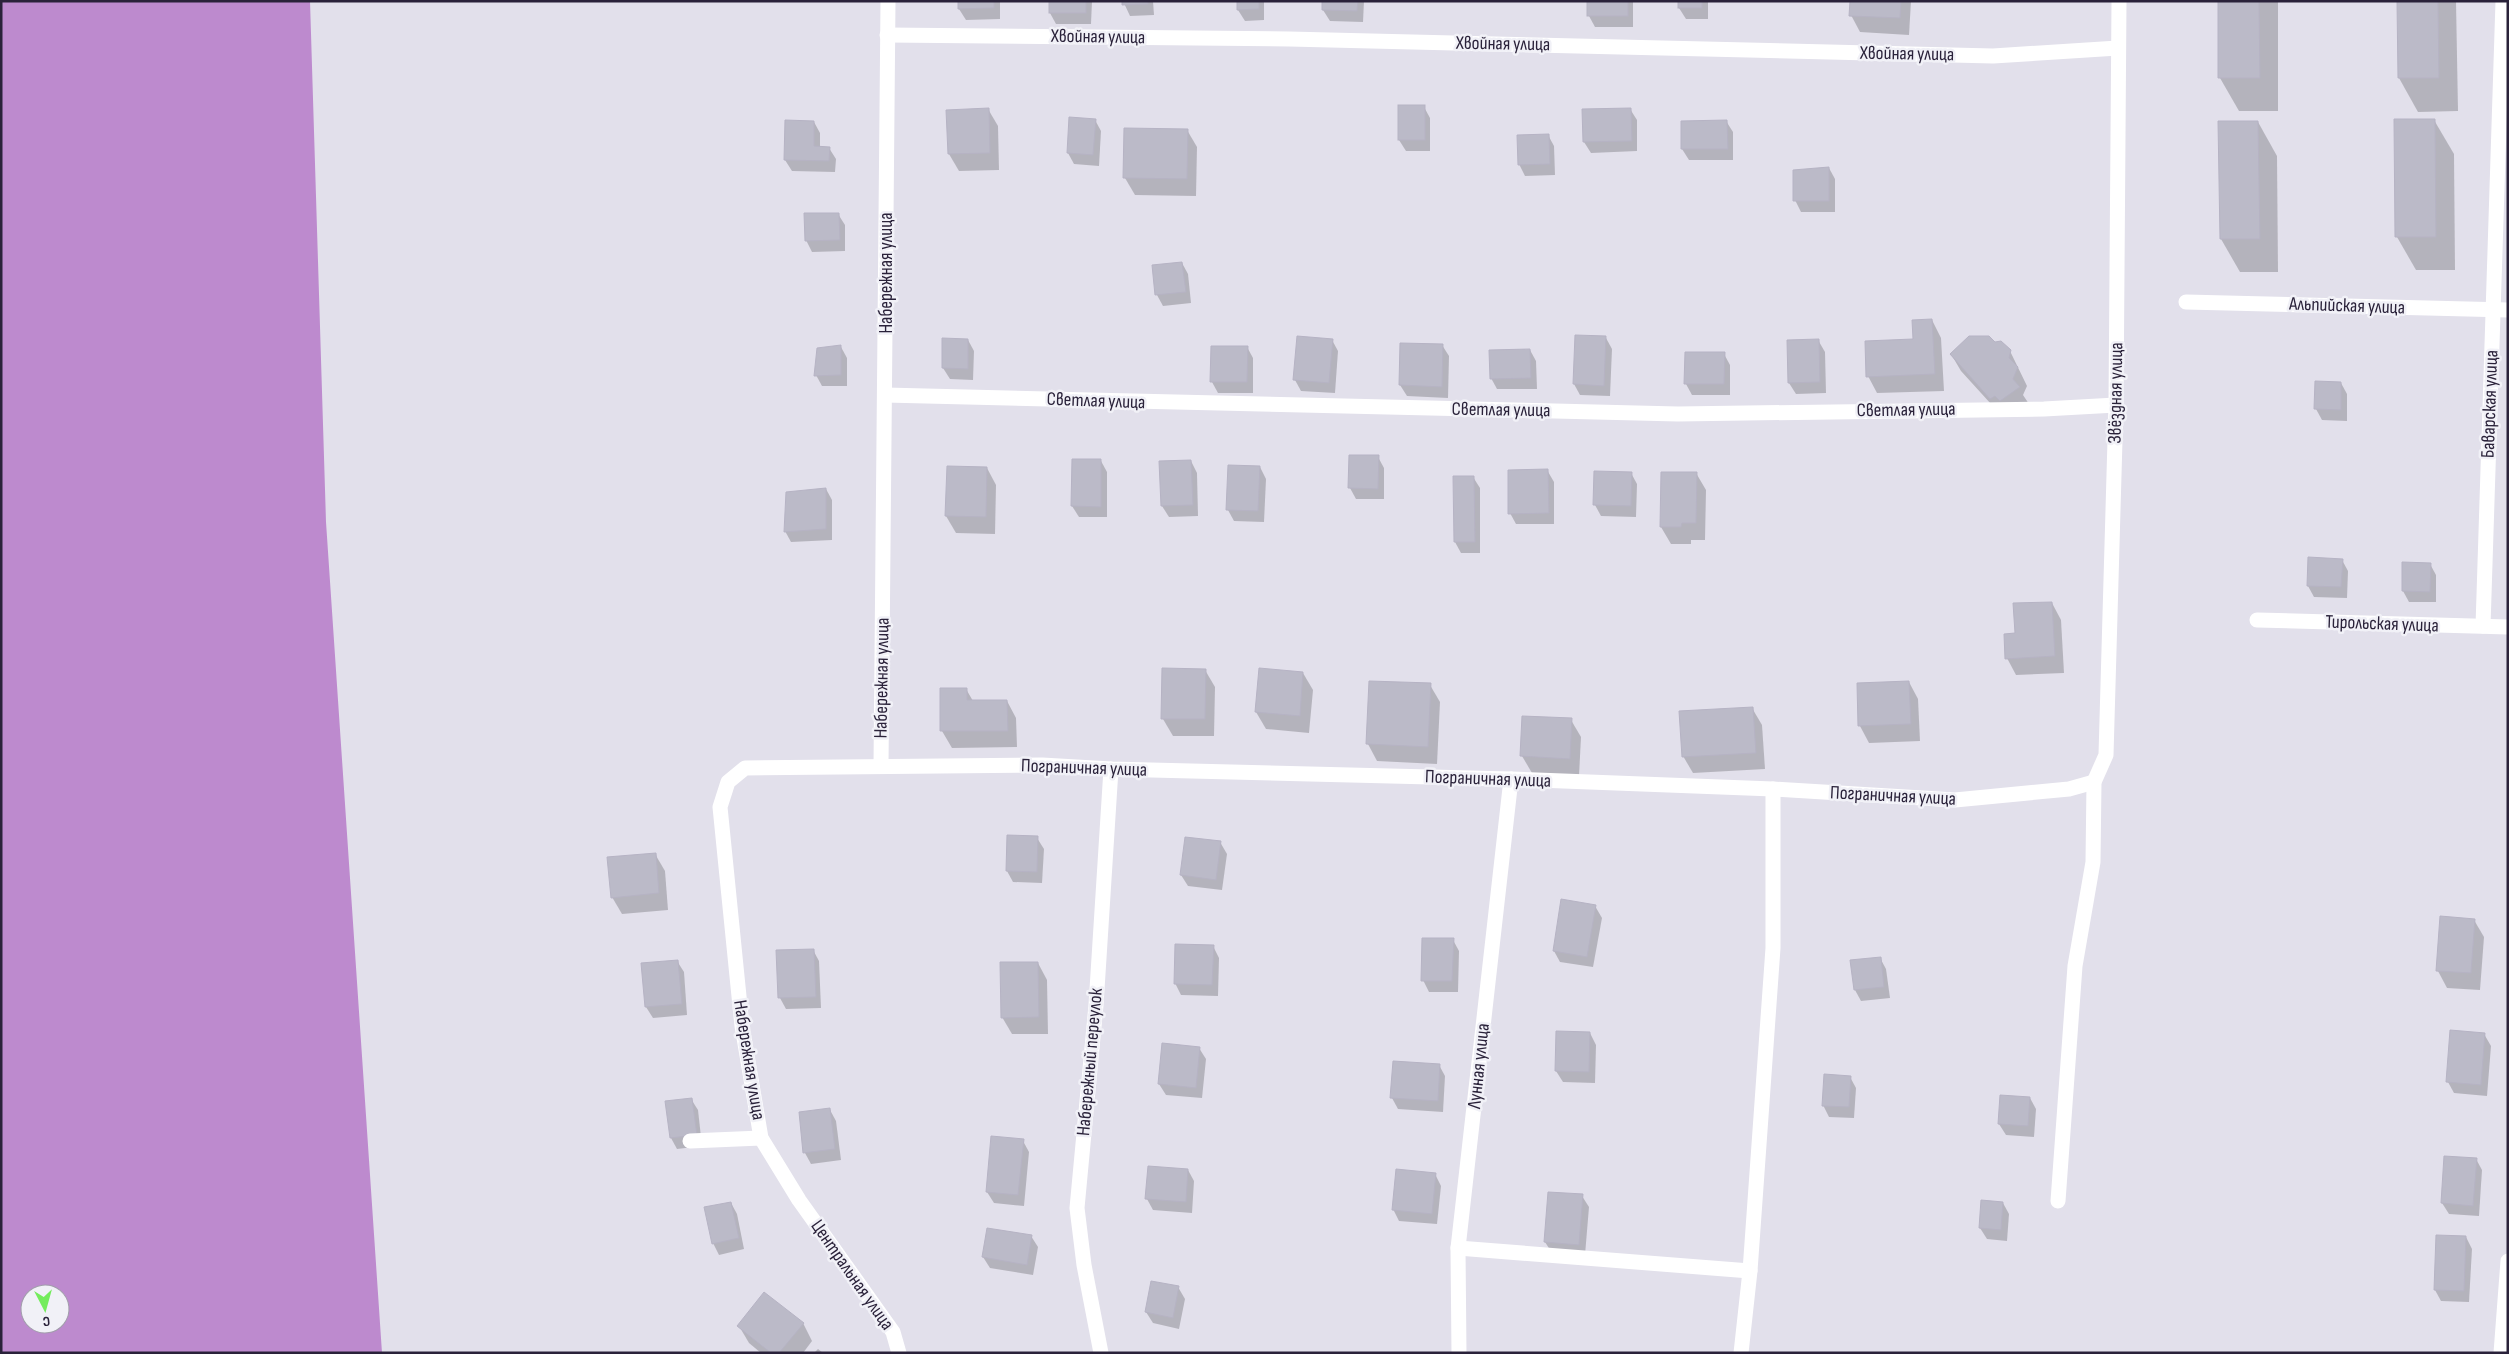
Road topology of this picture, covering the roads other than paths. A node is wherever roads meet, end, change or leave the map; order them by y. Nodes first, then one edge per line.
1 (888, 1) edge
2 (2119, 1) edge
3 (2503, 1) edge
4 (887, 35) junction
5 (2118, 48) junction
6 (2186, 302) dead end
7 (2500, 310) edge
8 (885, 395) junction
9 (2116, 405) junction
10 (2257, 620) dead end
11 (2483, 626) junction
12 (2508, 627) edge
13 (881, 765) junction
14 (1111, 769) junction
15 (1511, 779) junction
16 (2094, 782) junction
17 (1773, 789) junction
18 (761, 1138) junction
19 (690, 1141) dead end
20 (799, 1200) joint
21 (2058, 1201) dead end
22 (1458, 1248) junction
23 (2508, 1261) edge
24 (1750, 1271) junction
25 (900, 1353) edge
26 (1101, 1353) edge
27 (1459, 1353) edge
28 (1741, 1353) edge
29 (2501, 1353) edge

1 - 4 street, Набережная улица
2 - 5 street, Звёздная улица
3 - 7 street, Баварская улица
4 - 5 street, Хвойная улица
4 - 8 street, Набережная улица
5 - 9 street, Звёздная улица
6 - 7 street, Альпийская улица
7 - 11 street, Баварская улица
8 - 9 street, Светлая улица
8 - 13 street, Набережная улица
9 - 16 street, Звёздная улица
10 - 11 street, Тирольская улица
11 - 12 street, Тирольская улица
13 - 14 street, Пограничная улица
13 - 18 street, Набережная улица
14 - 15 street, Пограничная улица
14 - 26 street, Набережный переулок
15 - 17 street, Пограничная улица
15 - 22 street, Лунная улица
16 - 17 street, Пограничная улица
16 - 21 street
17 - 24 street
18 - 19 street
18 - 20 street, Набережная улица
20 - 25 street, Центральная улица
22 - 24 street
22 - 27 street, Лунная улица
23 - 29 street
24 - 28 street

